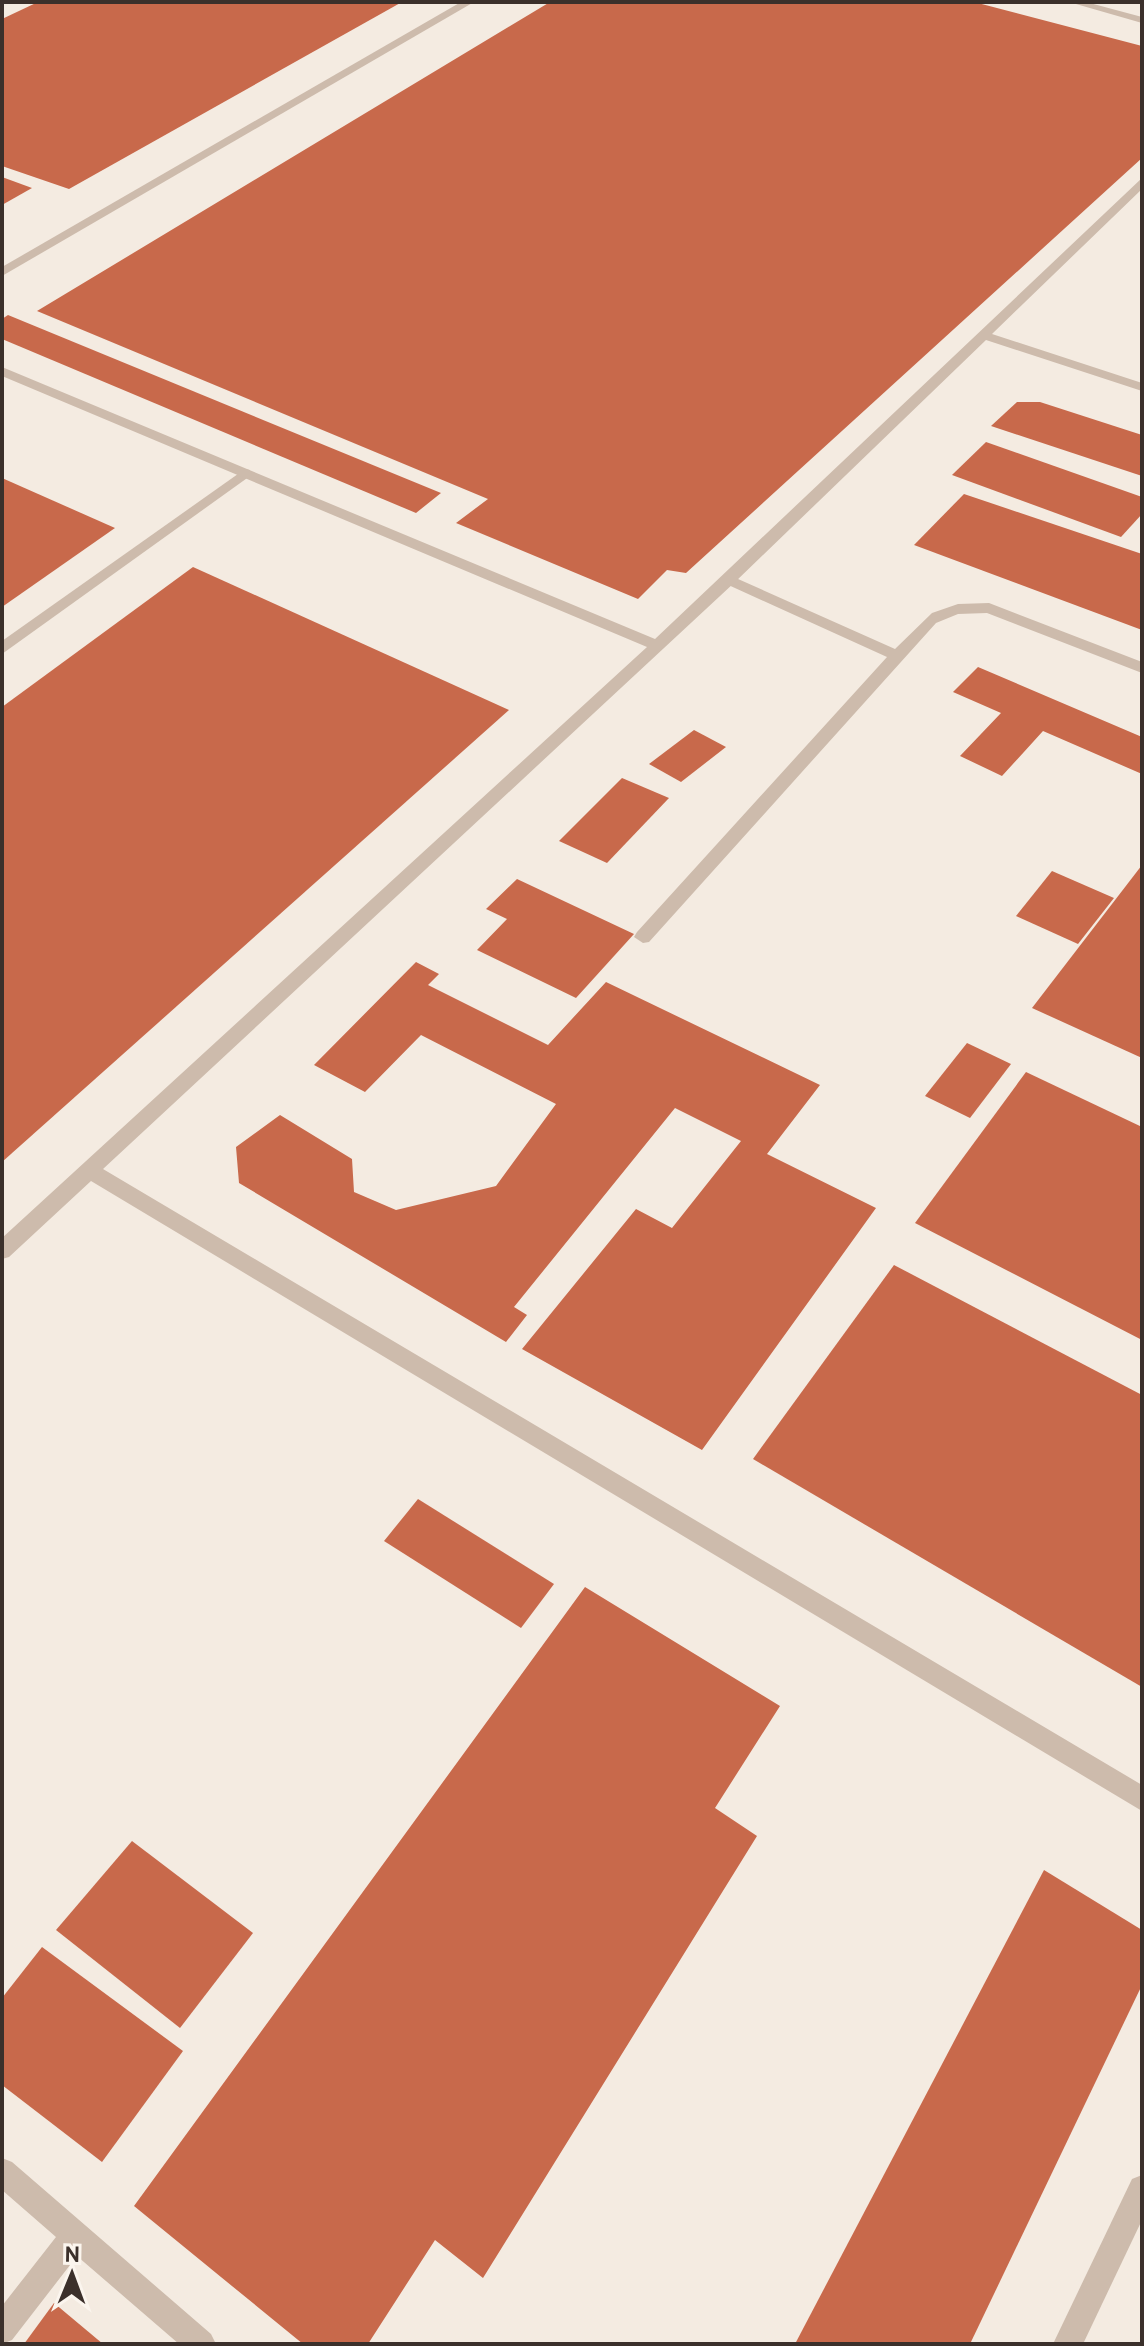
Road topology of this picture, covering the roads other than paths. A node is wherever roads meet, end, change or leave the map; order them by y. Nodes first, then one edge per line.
1 (469, 2) edge
2 (1074, 2) edge
3 (1142, 20) edge
4 (1142, 182) edge
5 (2, 272) edge
6 (983, 335) junction
7 (2, 371) edge
8 (1142, 387) edge
9 (245, 473) junction
10 (729, 580) junction
11 (657, 646) junction
12 (2, 649) edge
13 (898, 656) junction
14 (1142, 668) edge
15 (643, 937) dead end
16 (88, 1170) junction
17 (2, 1251) edge
18 (1142, 1799) edge
19 (2, 2172) edge
20 (1142, 2189) edge
21 (75, 2235) junction
22 (2, 2330) edge
23 (201, 2344) edge
24 (1068, 2344) edge

1 - 5 street
2 - 3 street
4 - 6 street
6 - 8 street
6 - 10 street
7 - 9 street
9 - 11 street
9 - 12 street
10 - 11 street
10 - 13 street
11 - 16 street
13 - 14 street
13 - 15 street
16 - 17 street
16 - 18 street
19 - 21 street
20 - 24 street
21 - 22 street
21 - 23 street

